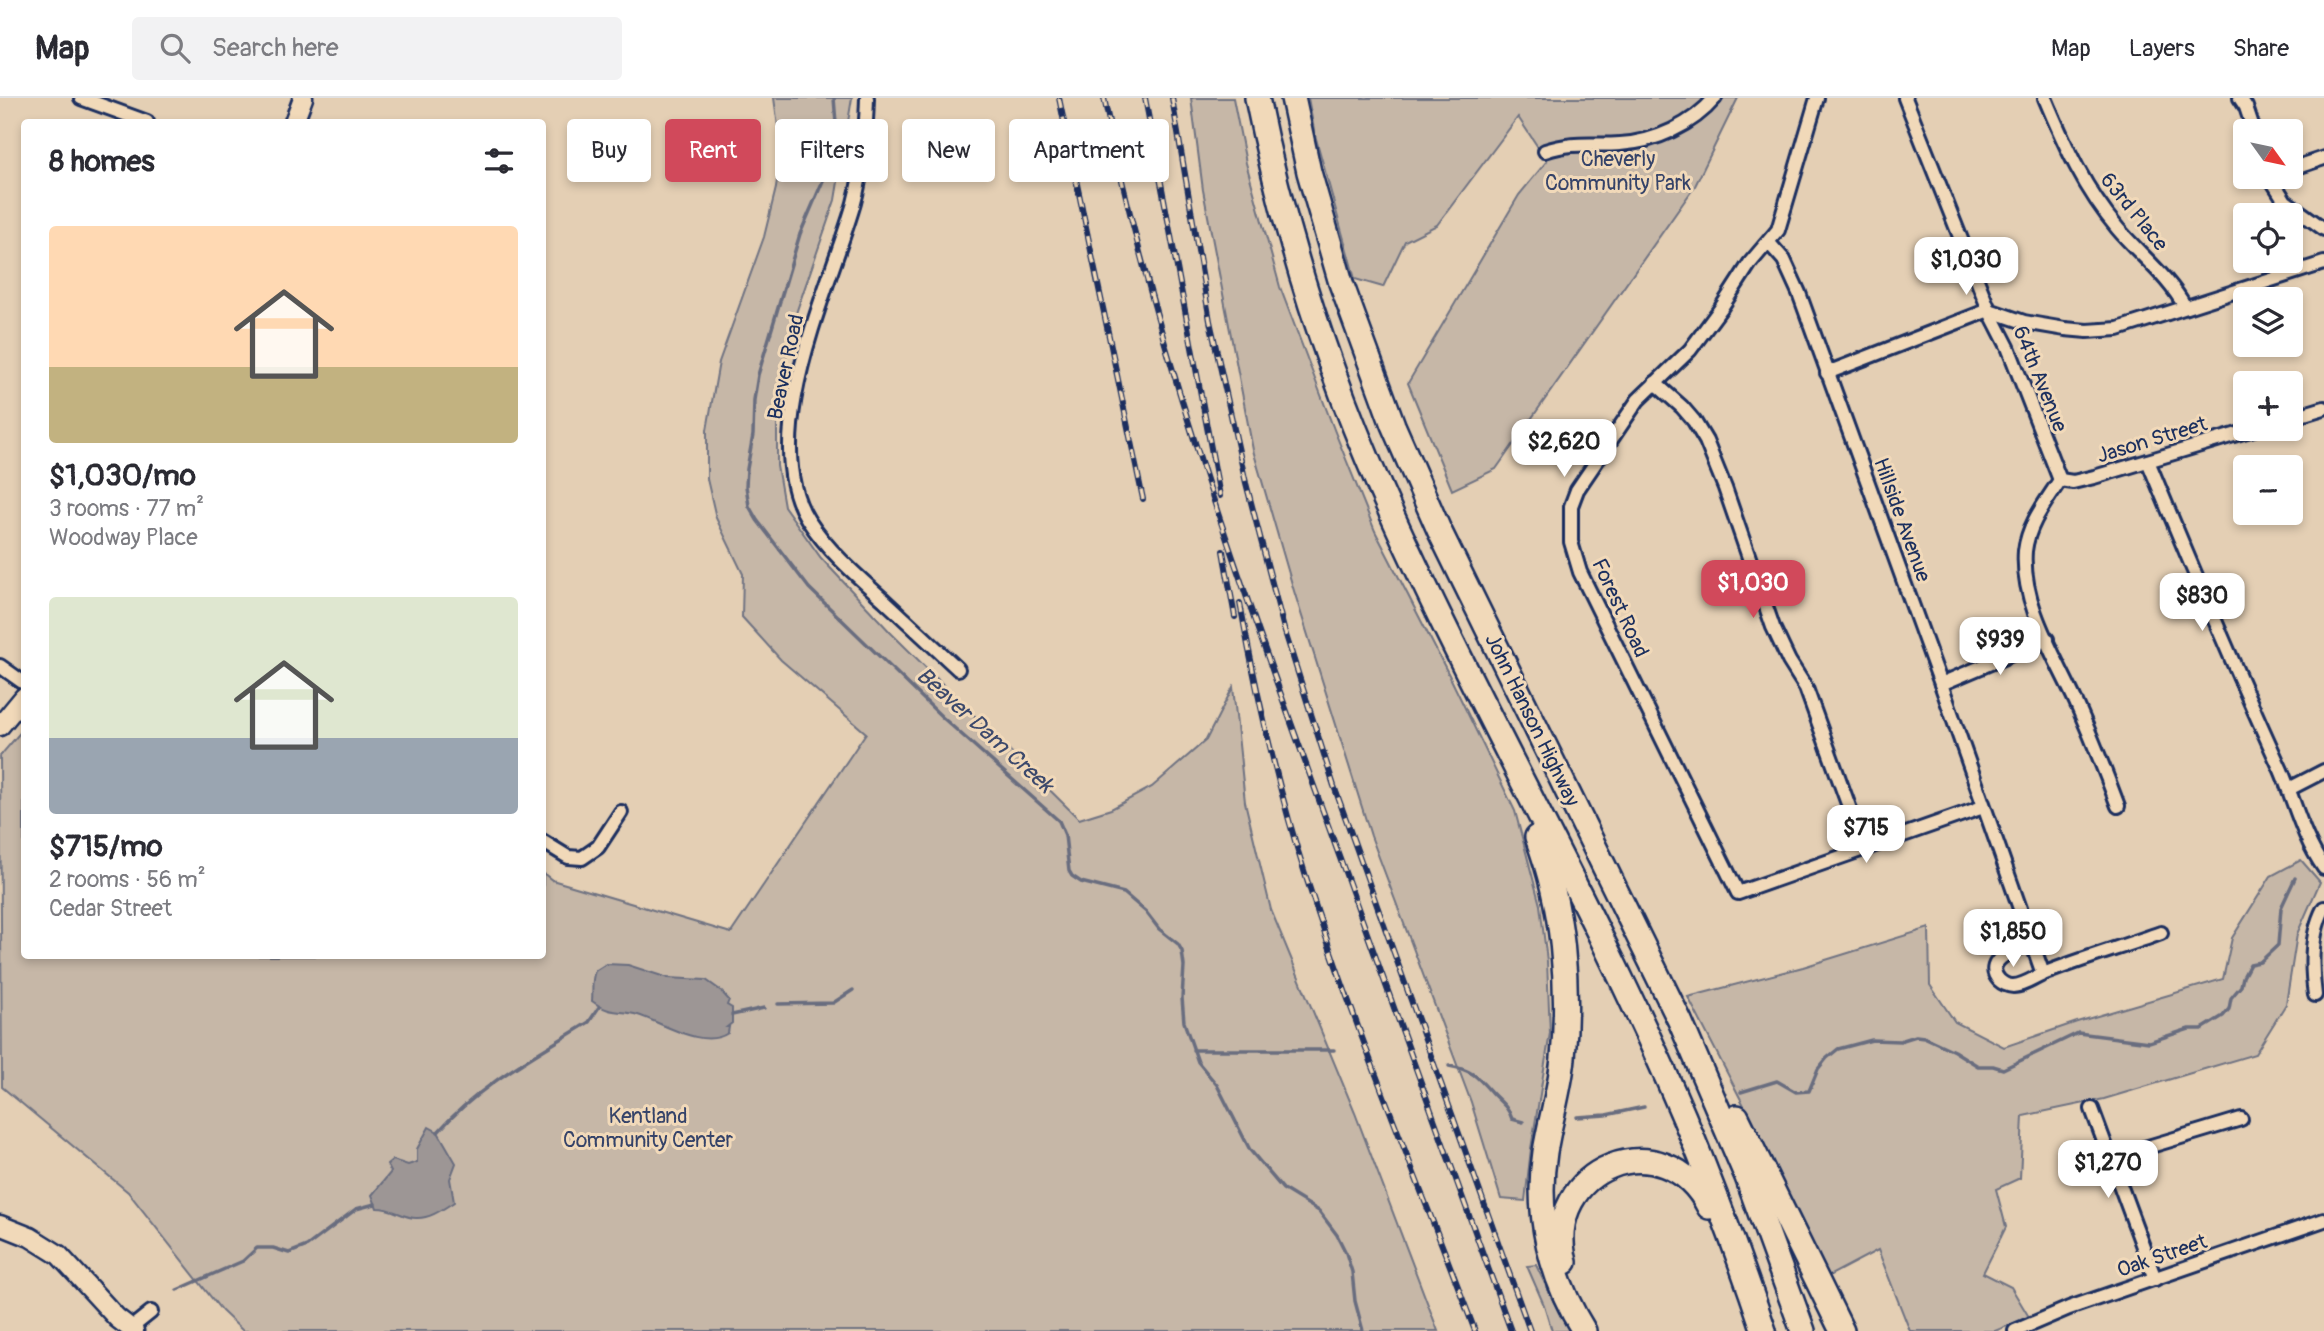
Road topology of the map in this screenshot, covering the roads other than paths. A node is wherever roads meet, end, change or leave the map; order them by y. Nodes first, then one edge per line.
1 (81, 98) edge
2 (303, 98) edge
3 (867, 98) edge
4 (1256, 98) edge
5 (1293, 98) edge
6 (1714, 98) edge
7 (1817, 98) edge
8 (1905, 98) edge
9 (2045, 98) edge
10 (2240, 98) edge
11 (139, 119) edge
12 (295, 119) edge
13 (2249, 119) edge
14 (1545, 151) dead end
15 (2324, 158) edge
16 (2303, 165) edge
17 (2278, 189) edge
18 (2324, 229) edge
19 (1769, 243) junction
20 (2324, 263) edge
21 (2185, 307) junction
22 (1989, 310) junction
23 (1827, 373) junction
24 (1655, 383) junction
25 (2324, 408) edge
26 (2303, 414) edge
27 (2233, 435) edge
28 (2148, 461) junction
29 (2060, 480) junction
30 (2047, 639) junction
31 (0, 666) edge
32 (958, 669) dead end
33 (21, 681) edge
34 (1941, 684) junction
35 (21, 701) edge
36 (1493, 723) junction
37 (0, 726) edge
38 (2324, 771) edge
39 (2289, 789) junction
40 (2118, 806) dead end
41 (1983, 807) junction
42 (621, 812) dead end
43 (546, 843) edge
44 (1864, 848) junction
45 (2324, 868) edge
46 (2324, 908) edge
47 (2161, 933) dead end
48 (2032, 943) junction
49 (1656, 971) junction
50 (2043, 974) junction
51 (2315, 995) dead end
52 (2092, 1109) dead end
53 (2241, 1119) dead end
54 (2111, 1158) junction
55 (2324, 1220) edge
56 (0, 1225) edge
57 (1741, 1263) junction
58 (2155, 1279) junction
59 (150, 1312) dead end
60 (131, 1330) edge
61 (1584, 1331) edge
62 (1598, 1331) edge
63 (1764, 1331) edge
64 (1802, 1331) edge
65 (1842, 1331) edge
66 (2015, 1331) edge

1 - 11 street
2 - 12 street
3 - 32 street, Beaver Road
4 - 36 highway, John Hanson Highway
5 - 49 highway, John Hanson Highway
6 - 14 street
7 - 19 street, Forest Road
8 - 22 street, 64th Avenue
9 - 21 street, 63rd Place
10 - 13 street
15 - 16 street
17 - 18 street
19 - 23 street, Hillside Avenue
19 - 24 street, Forest Road
20 - 21 street
21 - 22 street
22 - 23 street
22 - 29 street, 64th Avenue
23 - 34 street, Hillside Avenue
24 - 44 street
24 - 44 street, Forest Road
25 - 26 street
27 - 28 street, Jason Street
28 - 29 street, Jason Street
28 - 39 street
29 - 30 street
30 - 34 street
30 - 40 street
31 - 33 street
34 - 41 street, Hillside Avenue
35 - 37 street
36 - 57 highway, John Hanson Highway
36 - 61 highway
38 - 39 street
39 - 45 street
41 - 44 street
41 - 48 street, Hillside Avenue
42 - 43 street
46 - 51 street
47 - 50 street
48 - 50 street, Hillside Avenue
48 - 50 street
49 - 64 highway, John Hanson Highway
49 - 65 highway
52 - 54 street
53 - 54 street
54 - 58 street
55 - 58 street, Oak Street
56 - 60 street
57 - 62 highway
57 - 63 highway, John Hanson Highway
58 - 66 street, Oak Street
59 - 60 street

